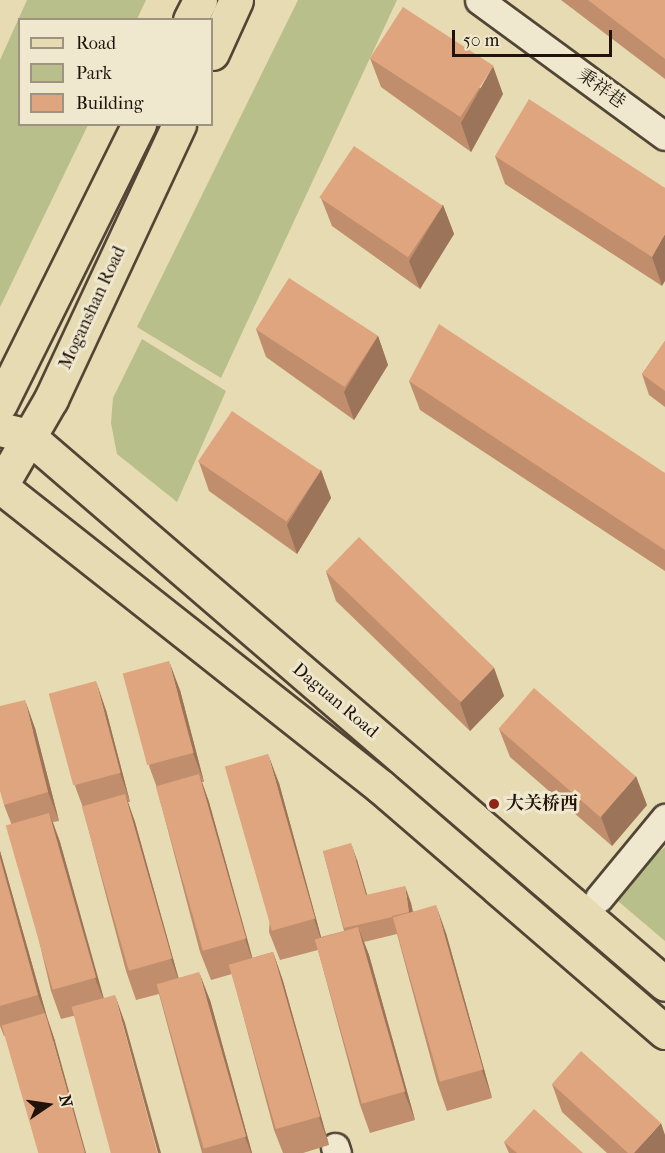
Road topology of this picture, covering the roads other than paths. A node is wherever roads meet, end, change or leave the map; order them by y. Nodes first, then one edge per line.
1 (200, 0) edge
2 (236, 0) edge
3 (478, 0) edge
4 (191, 18) edge
5 (213, 51) edge
6 (138, 126) edge
7 (177, 126) edge
8 (665, 136) edge
9 (0, 404) edge
10 (14, 432) edge
11 (0, 486) edge
12 (665, 818) edge
13 (599, 898) dead end
14 (665, 984) edge
15 (665, 1032) edge

1 - 4 main road
2 - 5 main road
3 - 8 street, 秉祥巷
6 - 9 main road
7 - 10 main road, Moganshan Road
10 - 11 main road, Moganshan Road
10 - 14 main road, Daguan Road
11 - 15 main road, Daguan Road
12 - 13 street

